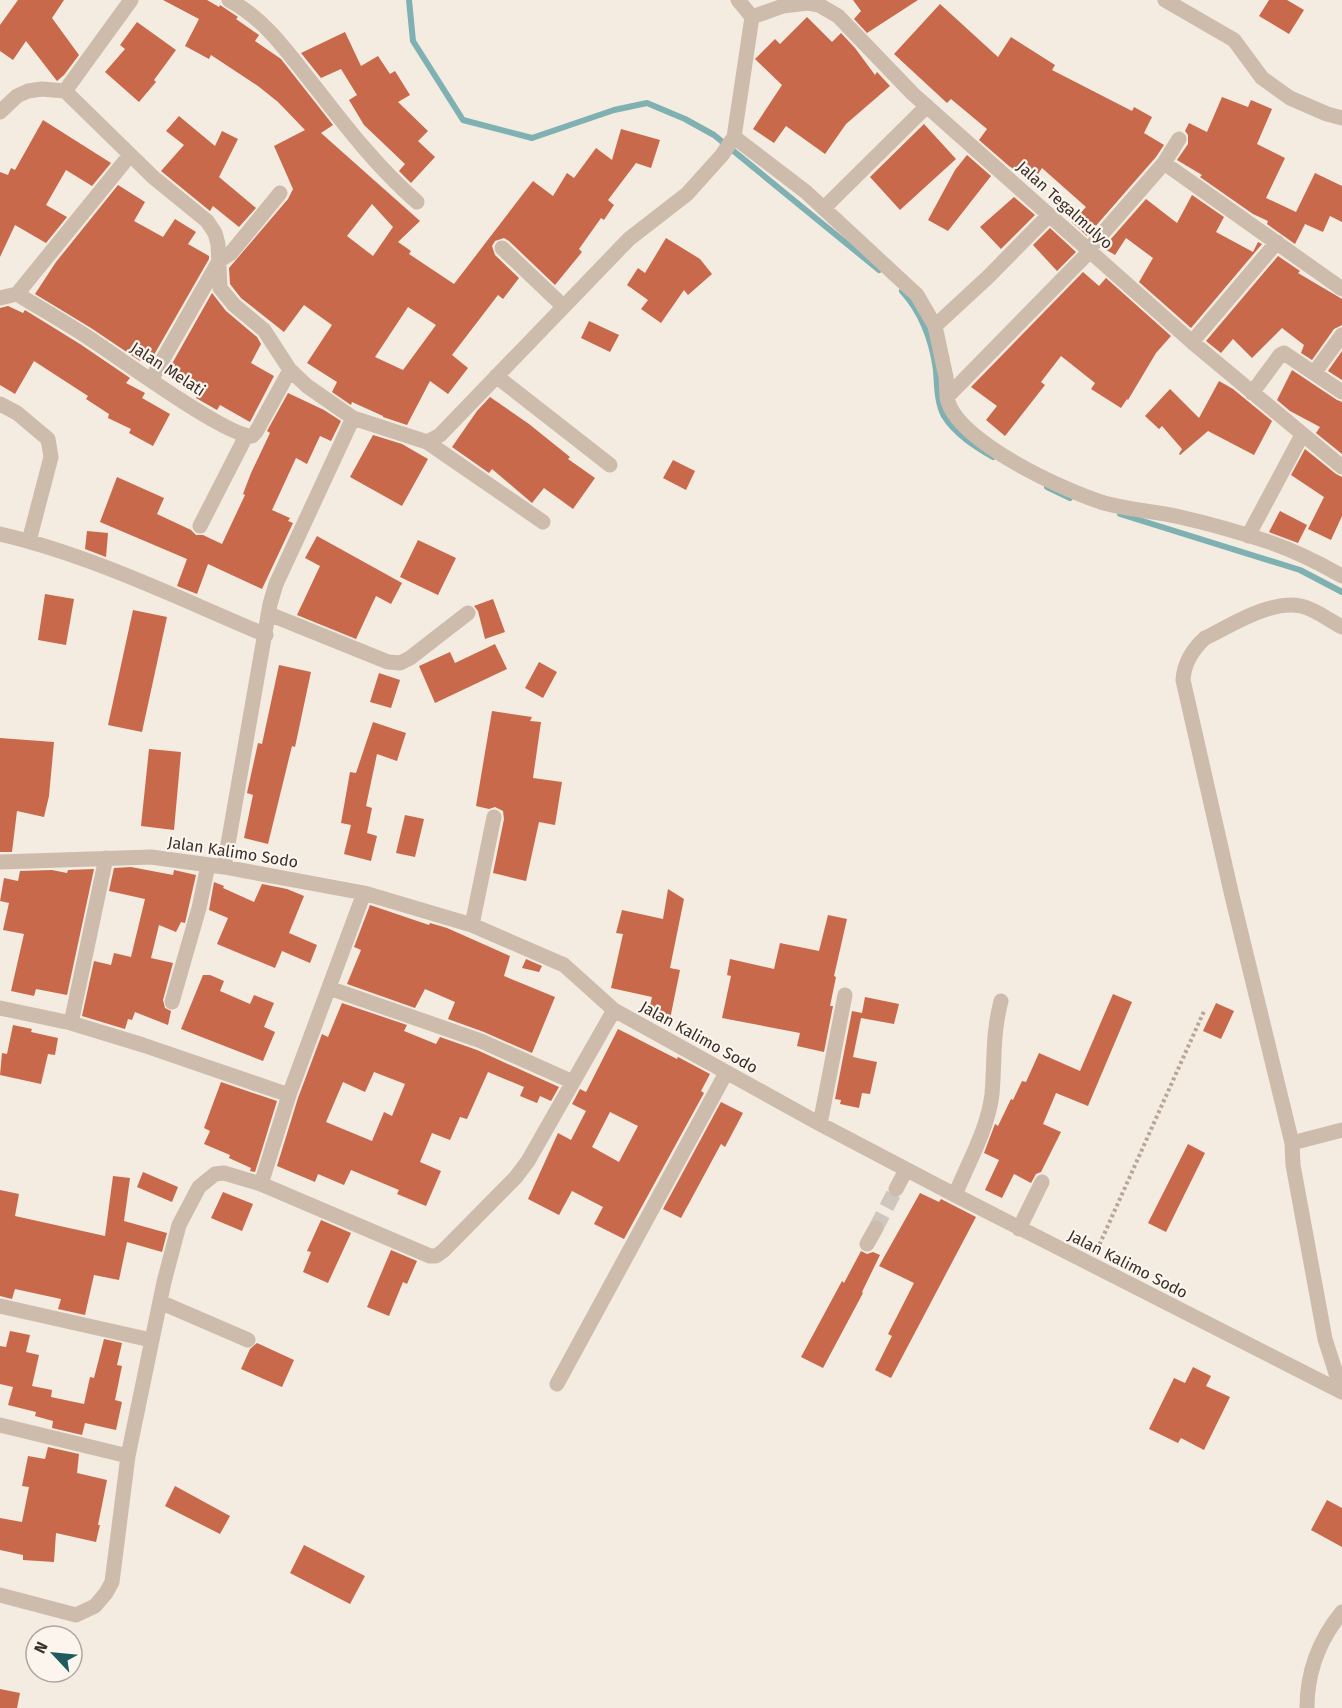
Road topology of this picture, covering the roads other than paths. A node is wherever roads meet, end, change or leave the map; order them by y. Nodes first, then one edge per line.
1 (131, 0) edge
2 (229, 0) edge
3 (738, 0) edge
4 (1165, 0) edge
5 (752, 17) junction
6 (65, 91) junction
7 (927, 106) junction
8 (0, 112) edge
9 (1342, 118) edge
10 (1179, 139) dead end
11 (729, 145) junction
12 (129, 155) junction
13 (1164, 163) junction
14 (280, 193) dead end
15 (417, 202) dead end
16 (824, 208) junction
17 (1049, 215) junction
18 (1277, 242) junction
19 (502, 248) dead end
20 (1089, 251) junction
21 (219, 261) junction
22 (1342, 289) edge
23 (17, 294) junction
24 (0, 298) edge
25 (563, 306) junction
26 (935, 326) junction
27 (1342, 335) edge
28 (1192, 342) junction
29 (290, 370) junction
30 (1314, 373) junction
31 (496, 376) junction
32 (150, 380) junction
33 (1342, 392) edge
34 (1252, 393) junction
35 (947, 397) junction
36 (0, 404) edge
37 (353, 418) junction
38 (1302, 435) junction
39 (246, 436) junction
40 (427, 442) junction
41 (610, 465) dead end
42 (1342, 467) edge
43 (543, 522) dead end
44 (200, 526) dead end
45 (0, 534) edge
46 (1248, 536) junction
47 (29, 541) junction
48 (1342, 576) edge
49 (270, 609) junction
50 (468, 613) dead end
51 (1342, 627) edge
52 (266, 635) junction
53 (494, 817) dead end
54 (106, 858) junction
55 (1, 864) edge
56 (208, 865) junction
57 (224, 867) junction
58 (364, 893) junction
59 (472, 925) junction
60 (329, 988) junction
61 (845, 995) dead end
62 (1001, 1001) dead end
63 (172, 1002) dead end
64 (0, 1008) edge
65 (614, 1010) junction
66 (71, 1023) junction
67 (726, 1073) junction
68 (573, 1083) junction
69 (289, 1095) junction
70 (820, 1124) junction
71 (1342, 1130) edge
72 (1292, 1143) junction
73 (906, 1170) junction
74 (1042, 1182) dead end
75 (261, 1184) junction
76 (896, 1189) tunnel mouth
77 (955, 1196) junction
78 (876, 1228) tunnel mouth
79 (1020, 1228) junction
80 (867, 1244) dead end
81 (160, 1302) junction
82 (0, 1306) edge
83 (152, 1340) junction
84 (248, 1340) dead end
85 (557, 1384) dead end
86 (1342, 1392) edge
87 (0, 1425) edge
88 (128, 1456) junction
89 (0, 1595) edge
90 (1342, 1612) edge
91 (1307, 1708) edge

1 - 6 street
2 - 15 street
3 - 5 street
4 - 9 street
5 - 7 street, Jalan Tegalmulyo
5 - 11 street
6 - 8 street
6 - 12 street
7 - 16 street
7 - 17 street, Jalan Tegalmulyo
10 - 13 street
11 - 16 street
11 - 25 street
12 - 21 street
12 - 23 street
13 - 18 street
13 - 20 street
14 - 21 street
16 - 26 street
17 - 20 street, Jalan Tegalmulyo
17 - 26 street
18 - 22 street
18 - 28 street
19 - 25 street
20 - 28 street, Jalan Tegalmulyo
20 - 35 street
21 - 29 street
21 - 32 street
23 - 24 street
23 - 32 street, Jalan Melati
25 - 31 street
26 - 35 street
27 - 30 street
28 - 34 street, Jalan Tegalmulyo
29 - 37 street
29 - 39 street
30 - 33 street
30 - 34 street
31 - 40 street
31 - 41 street
32 - 39 street, Jalan Melati
34 - 38 street, Jalan Tegalmulyo
35 - 46 street
36 - 47 street
37 - 40 street
37 - 49 street
38 - 42 street, Jalan Tegalmulyo
38 - 46 street
39 - 44 street
40 - 43 street
45 - 47 street
46 - 48 street
47 - 52 street
49 - 50 street
49 - 52 street
51 - 72 street
52 - 57 street
53 - 59 street
54 - 55 street, Jalan Kalimo Sodo
54 - 56 street, Jalan Kalimo Sodo
54 - 66 street
56 - 57 street, Jalan Kalimo Sodo
56 - 63 street
57 - 58 street, Jalan Kalimo Sodo
58 - 59 street, Jalan Kalimo Sodo
58 - 60 street
59 - 65 street, Jalan Kalimo Sodo
60 - 68 street
60 - 69 street
61 - 70 street
62 - 77 street
64 - 66 street
65 - 67 street, Jalan Kalimo Sodo
65 - 68 street
66 - 69 street
67 - 70 street, Jalan Kalimo Sodo
67 - 85 street
68 - 75 street
69 - 75 street
70 - 73 street, Jalan Kalimo Sodo
71 - 72 street
72 - 86 street
73 - 76 street
73 - 77 street, Jalan Kalimo Sodo
74 - 79 street
75 - 81 street
77 - 79 street, Jalan Kalimo Sodo
78 - 80 street
79 - 86 street, Jalan Kalimo Sodo
81 - 83 street
81 - 84 street
82 - 83 street
83 - 88 street
87 - 88 street
88 - 89 street
90 - 91 street

